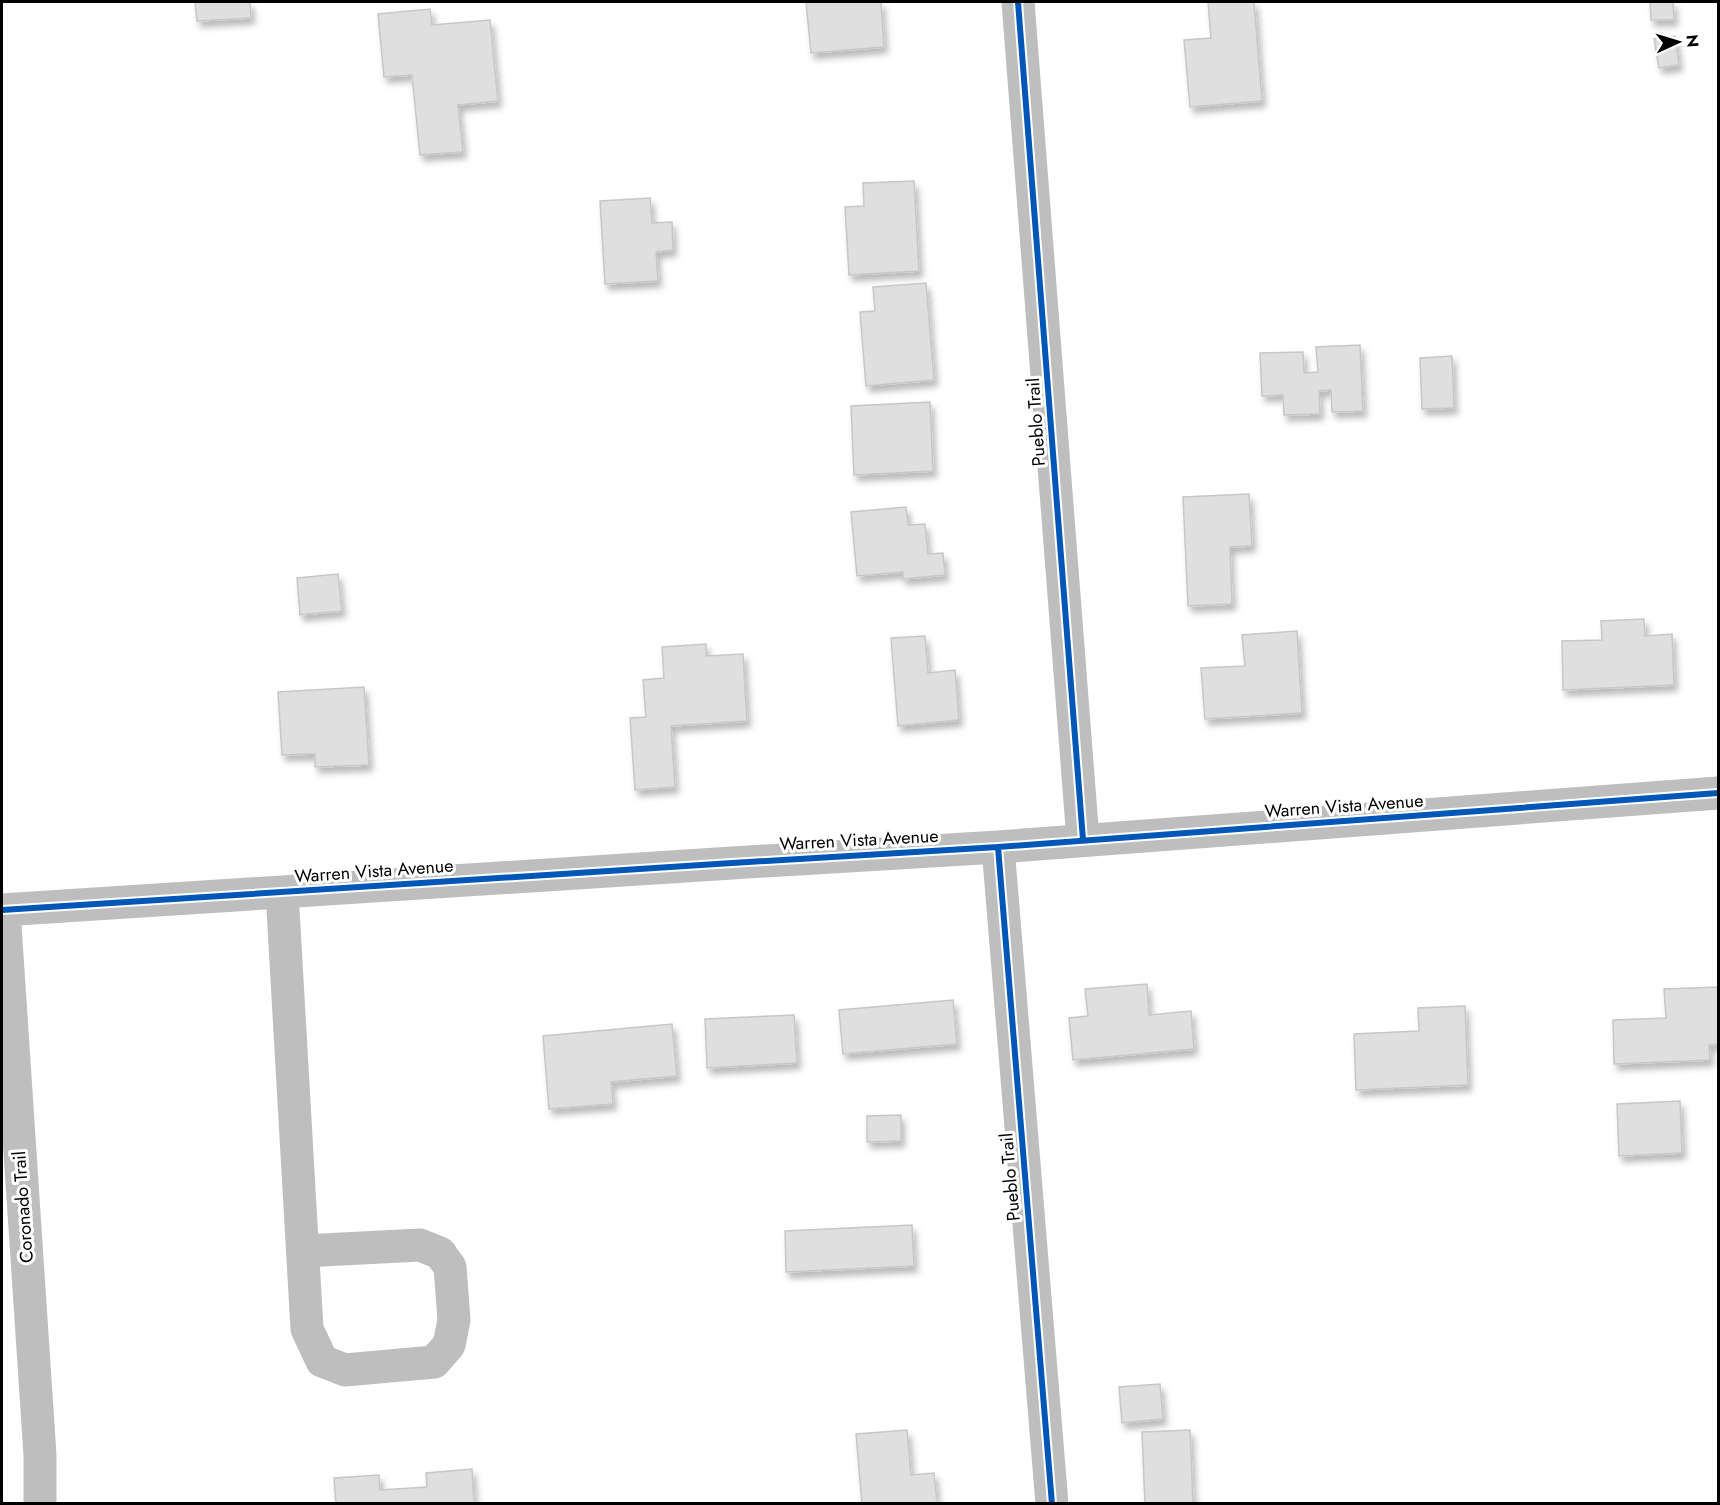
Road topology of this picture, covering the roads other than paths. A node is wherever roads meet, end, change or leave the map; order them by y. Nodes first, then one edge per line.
1 (1018, 2) edge
2 (1719, 793) edge
3 (1083, 840) junction
4 (998, 847) junction
5 (282, 892) junction
6 (3, 910) edge
7 (303, 1251) junction
8 (40, 1503) edge
9 (1052, 1503) edge

1 - 3 street, Pueblo Trail
2 - 3 street, Warren Vista Avenue
3 - 4 street, Warren Vista Avenue
4 - 5 street, Warren Vista Avenue
4 - 9 street, Pueblo Trail
5 - 6 street, Warren Vista Avenue
5 - 7 street
6 - 8 street, Coronado Trail
7 - 7 street

